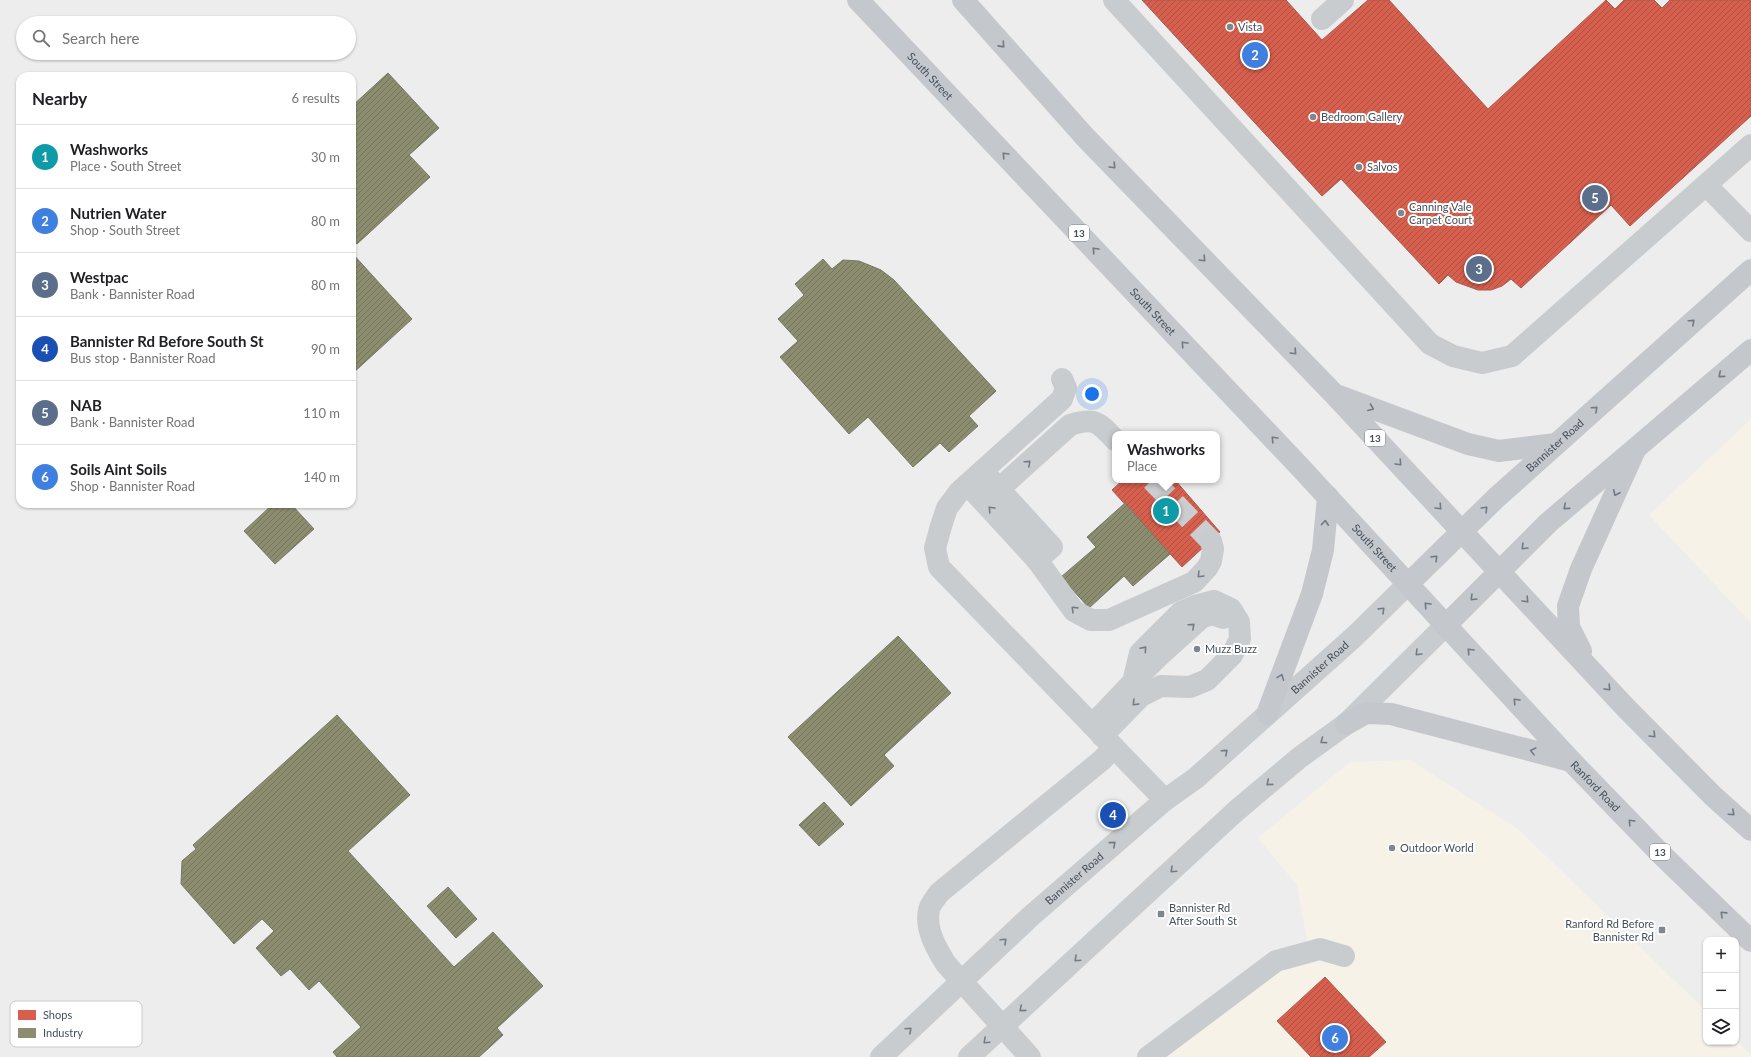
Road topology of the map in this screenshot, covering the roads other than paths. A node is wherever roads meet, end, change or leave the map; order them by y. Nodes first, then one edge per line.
1 (858, 0) edge
2 (1114, 0) edge
3 (1343, 0) edge
4 (971, 5) edge
5 (1322, 19) dead end
6 (1751, 145) edge
7 (1706, 184) junction
8 (1751, 231) edge
9 (1751, 270) edge
10 (1751, 350) edge
11 (1062, 378) dead end
12 (1334, 394) junction
13 (1112, 437) edge
14 (1556, 444) junction
15 (1638, 445) junction
16 (975, 478) junction
17 (1000, 489) junction
18 (1328, 497) junction
19 (1462, 532) junction
20 (1211, 540) tunnel mouth
21 (1037, 560) junction
22 (1500, 571) junction
23 (1408, 584) junction
24 (1446, 625) junction
25 (1590, 670) junction
26 (1267, 714) junction
27 (1346, 724) junction
28 (1103, 736) junction
29 (1571, 760) junction
30 (1165, 800) junction
31 (1751, 830) edge
32 (1751, 941) edge
33 (1344, 956) dead end
34 (961, 981) junction
35 (1002, 1026) junction
36 (881, 1057) edge
37 (969, 1057) edge
38 (1030, 1057) edge
39 (1148, 1057) edge

18 -> 1 main road, South Street / 13
2 - 7 street
3 - 5 street
4 -> 12 main road, 13
6 - 7 street
7 - 8 street
14 -> 9 main road, Bannister Road
10 -> 15 main road
11 - 16 street
12 -> 14 main road
12 -> 19 main road, 13
17 -> 13 street
19 -> 14 main road, Bannister Road
15 -> 22 main road
15 -> 25 main road
16 - 17 street
21 -> 16 street
16 - 28 street
17 - 21 street
18 - 23 main road, South Street / 13
26 -> 18 main road
19 - 22 main road, 13
23 -> 19 main road, Bannister Road
20 -> 21 street
22 -> 24 main road
22 -> 25 main road, 13
24 -> 23 main road, South Street / 13
26 -> 23 street, Bannister Road
24 -> 27 street
29 -> 24 main road, Ranford Road / 13
25 -> 31 main road, 13
30 -> 26 street, Bannister Road
29 -> 27 main road
27 -> 35 street
28 -> 28 street
28 - 30 street
28 - 34 street
32 -> 29 main road, Ranford Road / 13
34 -> 30 street, Bannister Road
33 - 39 street
34 - 35 street
36 -> 34 street, Bannister Road
35 -> 37 street
35 - 38 street

